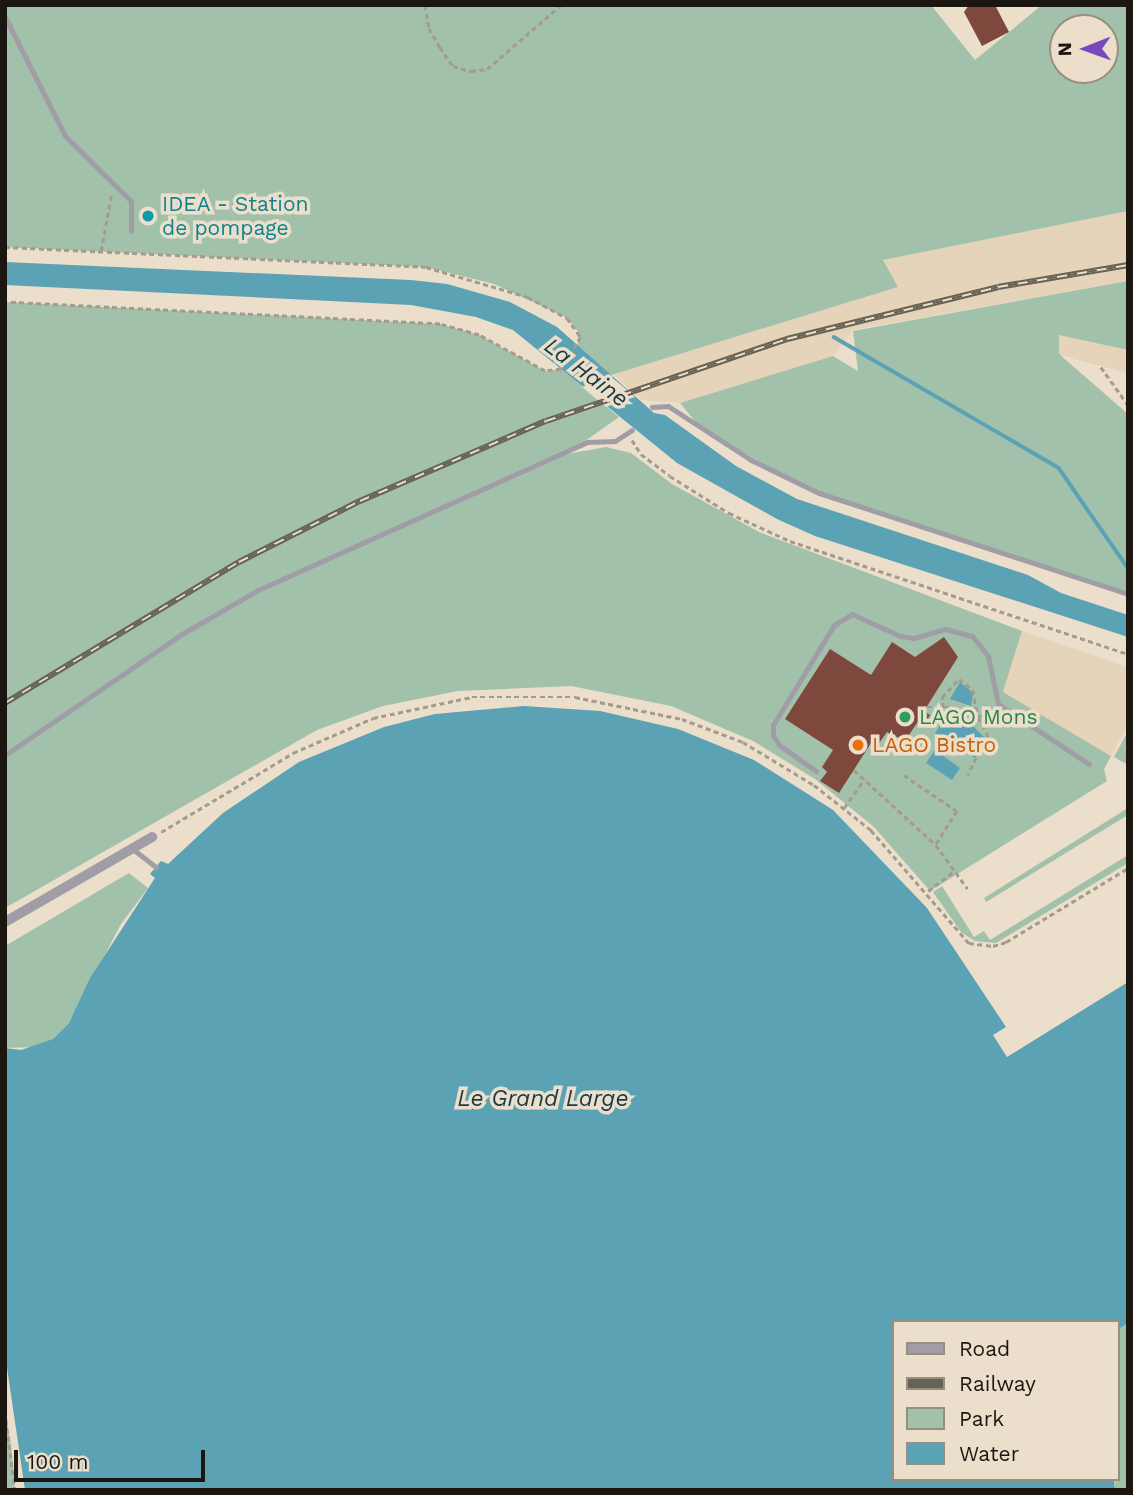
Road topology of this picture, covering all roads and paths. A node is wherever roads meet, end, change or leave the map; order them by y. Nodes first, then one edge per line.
1 (425, 5) edge
2 (561, 5) edge
3 (5, 17) edge
4 (113, 187) junction
5 (131, 231) dead end
6 (5, 247) edge
7 (101, 251) junction
8 (5, 302) edge
9 (1101, 367) dead end
10 (1128, 405) edge
11 (652, 407) dead end
12 (632, 430) joint
13 (1128, 594) edge
14 (1128, 654) edge
15 (927, 707) dead end
16 (943, 708) junction
17 (1001, 708) junction
18 (927, 716) dead end
19 (978, 717) junction
20 (923, 720) dead end
21 (5, 755) edge
22 (1089, 764) dead end
23 (854, 770) dead end
24 (816, 771) dead end
25 (904, 775) dead end
26 (968, 775) dead end
27 (864, 779) junction
28 (844, 808) junction
29 (152, 837) joint
30 (936, 845) junction
31 (132, 849) junction
32 (156, 867) dead end
33 (1128, 868) edge
34 (955, 872) junction
35 (968, 889) dead end
36 (928, 891) junction
37 (5, 922) edge
38 (1128, 1346) edge
39 (5, 1411) edge
40 (1127, 1414) edge
41 (1128, 1425) edge
42 (15, 1490) edge

1 - 2 path
3 - 4 lane
4 - 5 lane
4 - 7 path
6 - 7 path
7 - 8 path
9 - 10 path
11 - 13 lane
12 - 14 path
12 - 21 lane
15 - 16 path
16 - 19 path
16 - 19 path
17 - 19 path
17 - 22 lane
17 - 24 lane
18 - 20 path
19 - 26 path
23 - 27 path
25 - 30 path
27 - 28 path
27 - 30 path
28 - 29 path
28 - 36 path
29 - 31 street
30 - 34 path
31 - 32 lane
31 - 37 street
33 - 36 path
34 - 35 path
34 - 36 path
38 - 40 lane
39 - 42 path
40 - 41 lane

